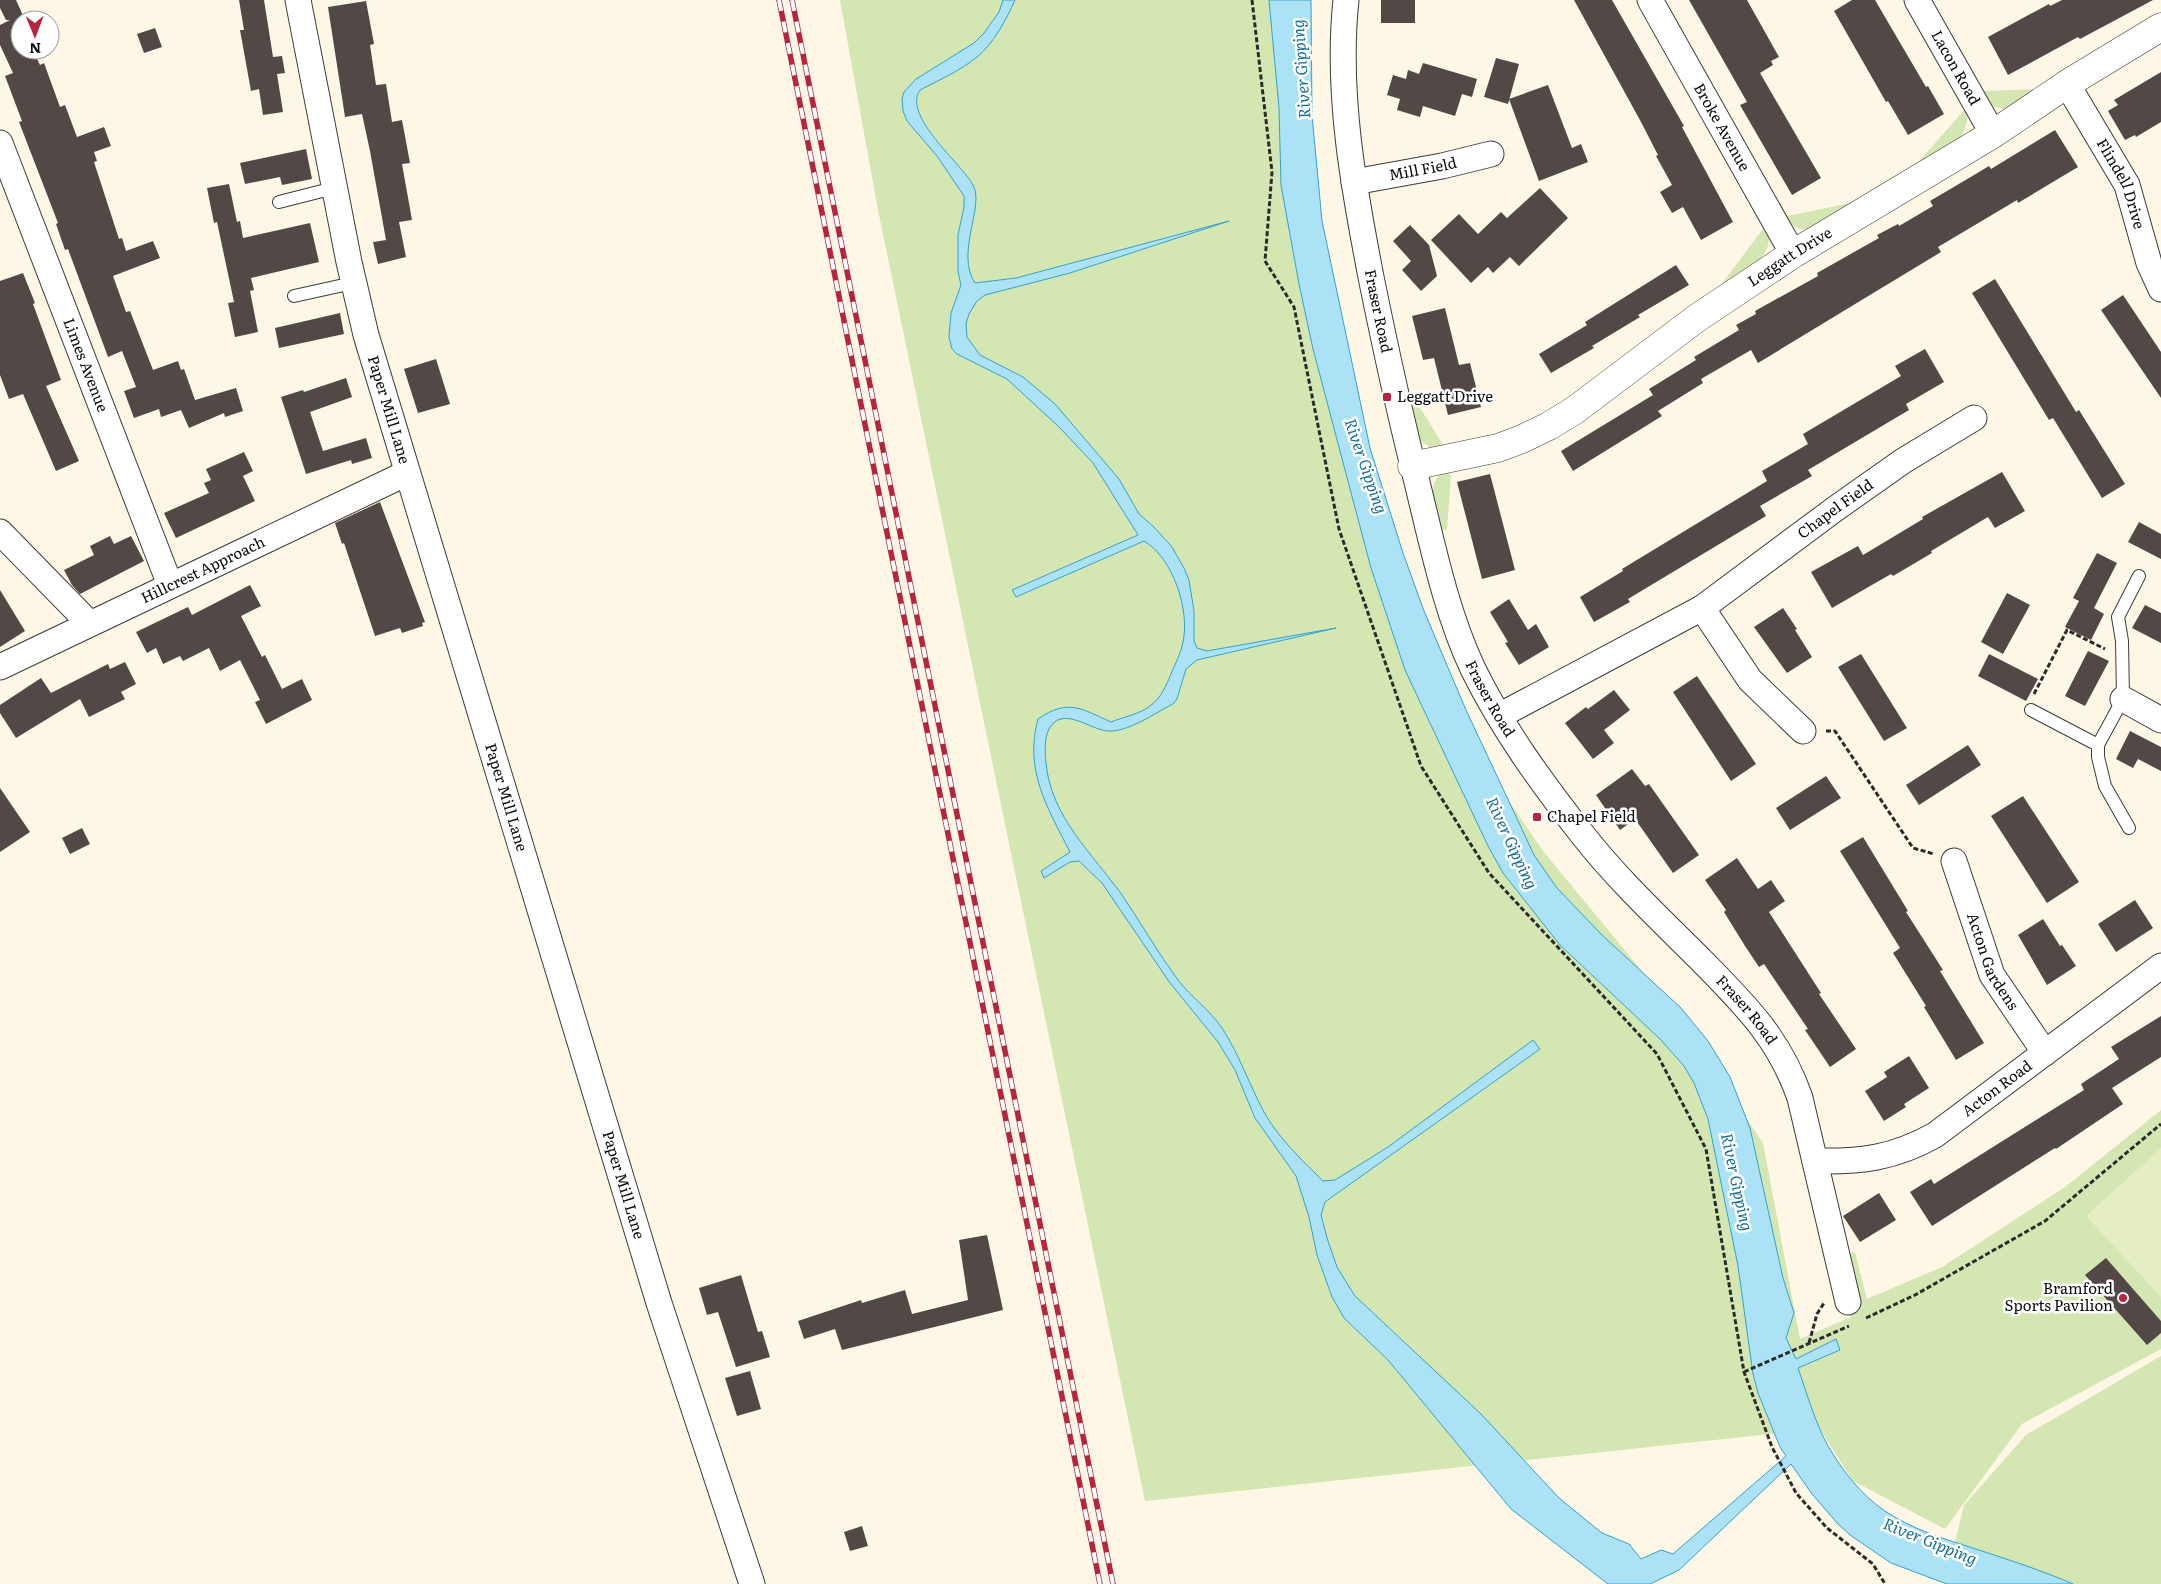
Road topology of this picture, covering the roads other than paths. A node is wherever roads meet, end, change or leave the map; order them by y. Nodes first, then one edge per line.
1 (298, 0) edge
2 (1346, 0) edge
3 (1650, 0) edge
4 (1917, 0) edge
5 (2161, 27) edge
6 (2067, 84) junction
7 (1993, 134) junction
8 (0, 144) edge
9 (1491, 154) dead end
10 (1354, 182) junction
11 (334, 188) junction
12 (279, 202) dead end
13 (1793, 254) junction
14 (353, 283) junction
15 (2161, 289) edge
16 (294, 296) dead end
17 (1974, 418) dead end
18 (1412, 466) junction
19 (407, 473) junction
20 (0, 532) edge
21 (2139, 576) dead end
22 (170, 585) junction
23 (1702, 608) junction
24 (89, 623) junction
25 (0, 667) edge
26 (2123, 699) junction
27 (2031, 710) dead end
28 (1499, 716) junction
29 (2161, 720) edge
30 (1803, 731) road end
31 (2098, 745) junction
32 (2129, 828) dead end
33 (1954, 860) road end
34 (2161, 966) edge
35 (2045, 1053) junction
36 (1815, 1161) junction
37 (1855, 1315) road end
38 (752, 1584) edge

1 - 11 street, Paper Mill Lane
2 - 10 street, Fraser Road
3 - 13 street, Broke Avenue
4 - 7 street, Lacon Road
5 - 6 street, Leggatt Drive
6 - 7 street, Leggatt Drive
6 - 15 street, Flindell Drive
7 - 13 street, Leggatt Drive
8 - 22 street, Limes Avenue
9 - 10 street, Mill Field
10 - 18 street, Fraser Road
11 - 12 lane
11 - 14 street, Paper Mill Lane
13 - 18 street, Leggatt Drive
14 - 16 lane
14 - 19 street, Paper Mill Lane
17 - 23 street, Chapel Field
18 - 28 street, Fraser Road
19 - 22 street, Hillcrest Approach
19 - 38 street, Paper Mill Lane
20 - 24 street
21 - 26 lane
22 - 24 street, Hillcrest Approach
23 - 28 street, Chapel Field
23 - 30 street
24 - 25 street, Hillcrest Approach
26 - 29 street
26 - 31 lane
27 - 31 lane
28 - 36 street, Fraser Road
31 - 32 lane
33 - 35 street, Acton Gardens
34 - 35 street, Acton Road
35 - 36 street, Acton Road
36 - 37 street, Fraser Road

